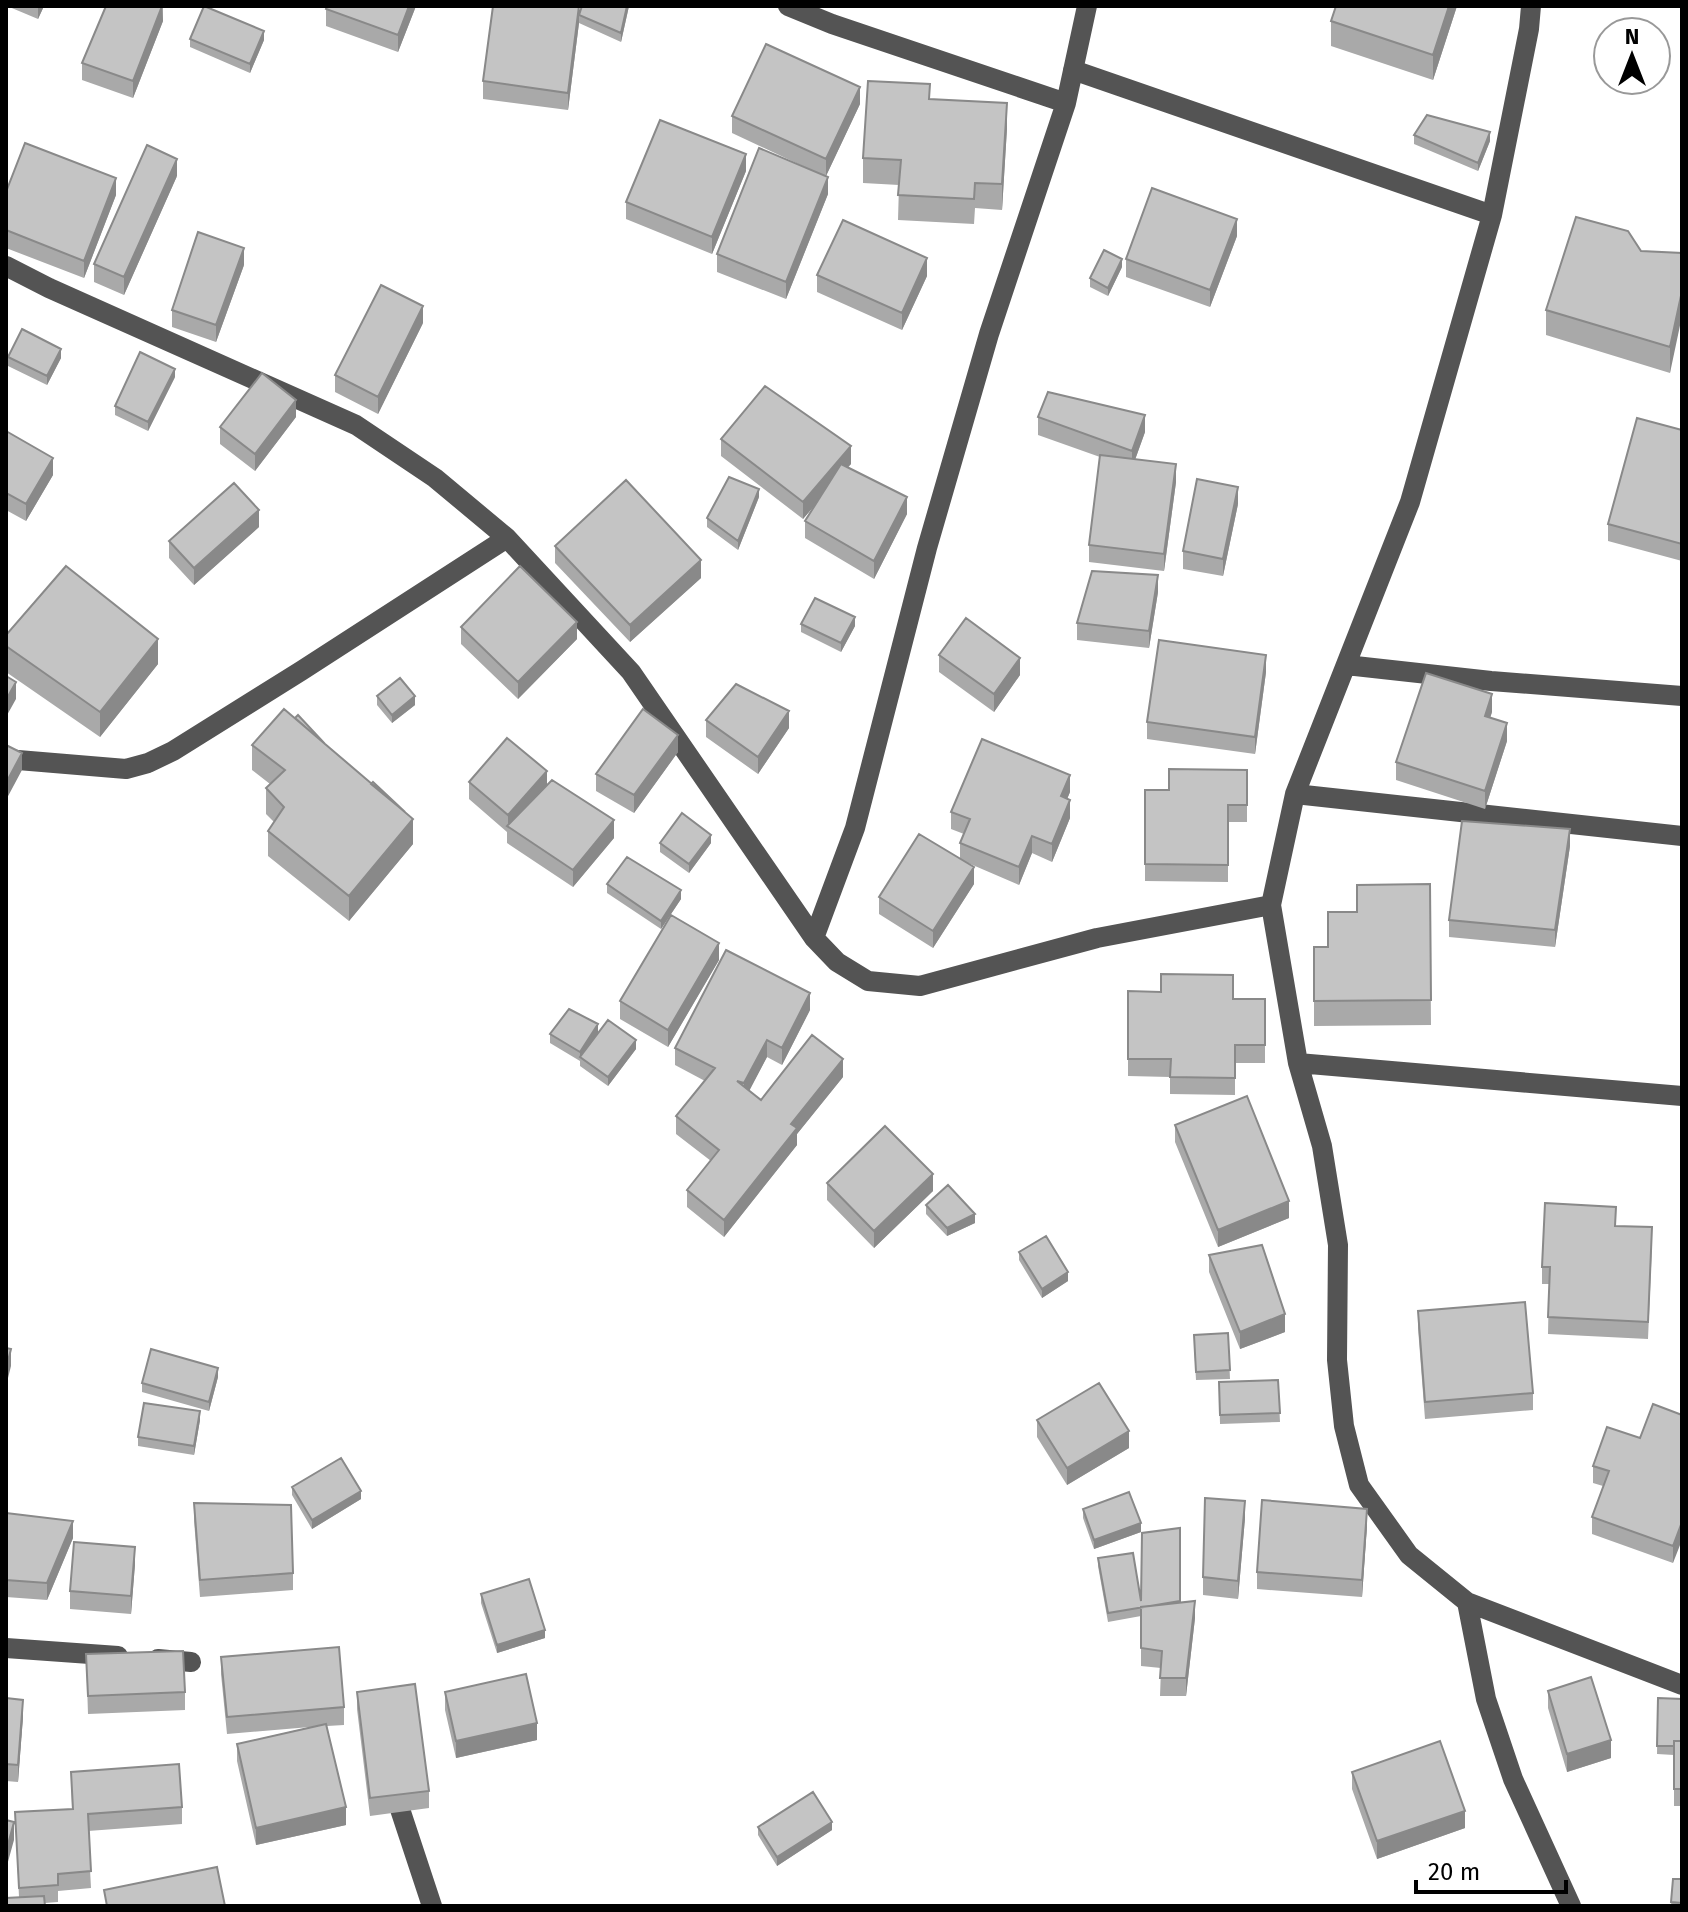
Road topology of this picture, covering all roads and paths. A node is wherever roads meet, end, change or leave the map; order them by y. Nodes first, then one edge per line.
1 (788, 6) edge
2 (1087, 6) edge
3 (1531, 6) edge
4 (1073, 70) junction
5 (1066, 103) junction
6 (1492, 215) junction
7 (6, 266) edge
8 (507, 538) junction
9 (1346, 665) junction
10 (1682, 696) edge
11 (6, 759) edge
12 (1295, 794) junction
13 (1682, 836) edge
14 (1271, 905) junction
15 (814, 938) junction
16 (1298, 1063) junction
17 (1682, 1096) edge
18 (1467, 1602) junction
19 (6, 1648) edge
20 (191, 1662) dead end
21 (1682, 1685) edge
22 (388, 1774) edge
23 (432, 1906) edge
24 (1571, 1906) edge

1 - 5 street
2 - 4 street
3 - 6 street
4 - 5 street
4 - 6 street
5 - 15 street
6 - 9 street
7 - 8 street
8 - 11 street
8 - 15 street
9 - 10 street
9 - 12 street
12 - 13 street
12 - 14 street
14 - 15 street
14 - 16 street
16 - 17 street
16 - 18 street
18 - 21 street
18 - 24 street
19 - 20 street
22 - 23 street

